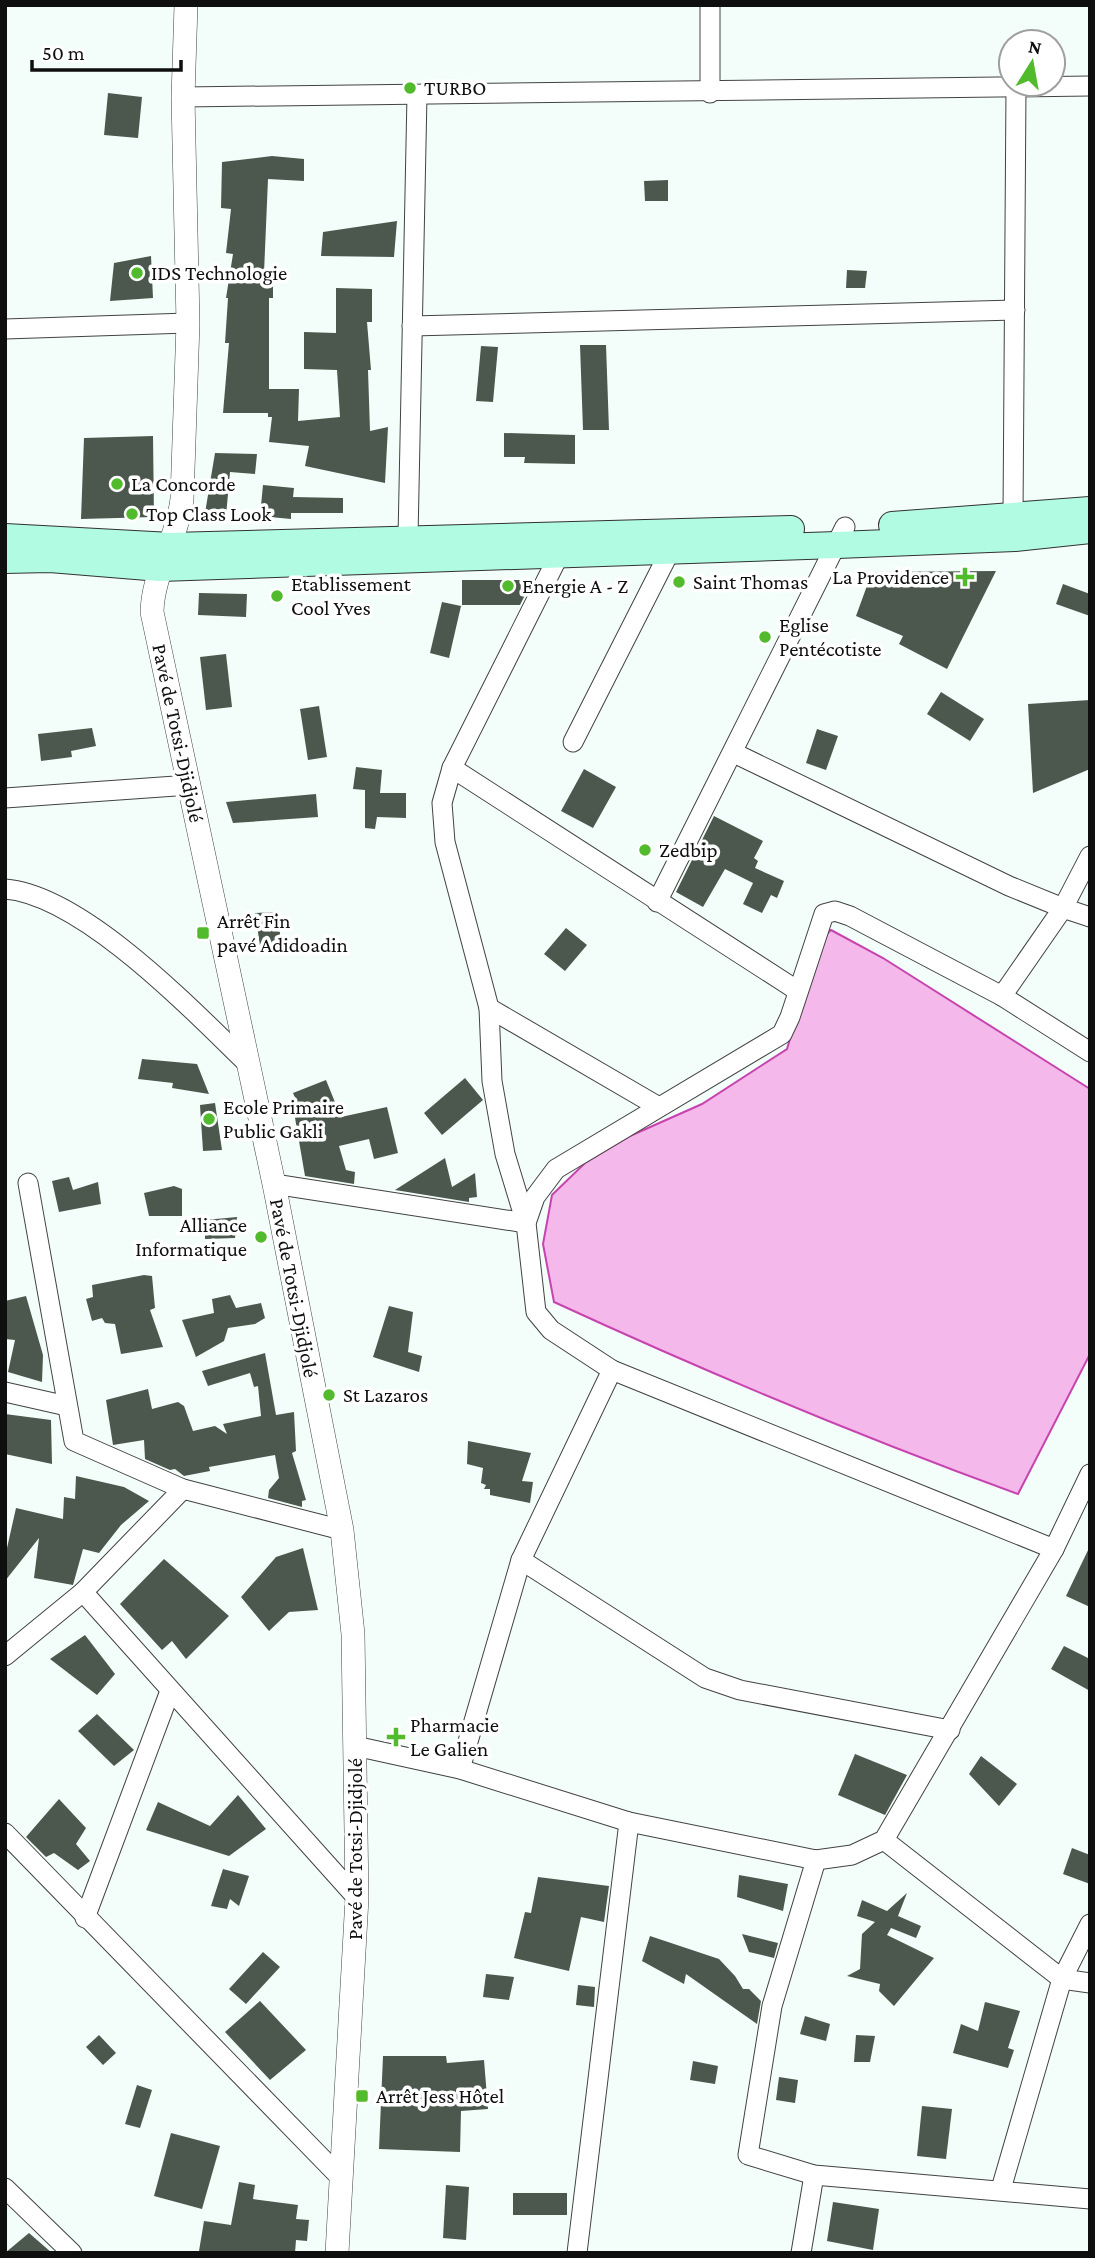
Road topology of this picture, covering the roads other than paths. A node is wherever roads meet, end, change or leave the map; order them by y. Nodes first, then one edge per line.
1 (186, 5) edge
2 (710, 5) edge
3 (1090, 86) edge
4 (1067, 87) edge
5 (997, 88) edge
6 (710, 93) junction
7 (417, 95) junction
8 (183, 97) junction
9 (1016, 98) edge
10 (1015, 310) junction
11 (188, 323) junction
12 (412, 326) junction
13 (5, 329) edge
14 (1090, 510) edge
15 (1013, 518) junction
16 (1090, 530) edge
17 (841, 536) junction
18 (5, 537) edge
19 (408, 538) junction
20 (670, 551) junction
21 (559, 555) junction
22 (165, 557) junction
23 (5, 559) edge
24 (573, 742) dead end
25 (734, 753) junction
26 (452, 768) junction
27 (190, 785) junction
28 (5, 798) edge
29 (1090, 856) edge
30 (5, 889) edge
31 (657, 902) junction
32 (1063, 908) junction
33 (1090, 917) edge
34 (798, 991) junction
35 (1002, 996) junction
36 (489, 1008) junction
37 (1090, 1052) edge
38 (249, 1065) junction
39 (659, 1107) junction
40 (28, 1184) dead end
41 (274, 1184) junction
42 (526, 1223) junction
43 (612, 1370) junction
44 (5, 1392) edge
45 (67, 1406) junction
46 (1090, 1474) edge
47 (183, 1489) junction
48 (342, 1530) junction
49 (1054, 1549) junction
50 (521, 1560) junction
51 (83, 1592) junction
52 (5, 1657) edge
53 (170, 1691) junction
54 (950, 1730) junction
55 (355, 1746) junction
56 (460, 1769) junction
57 (629, 1822) junction
58 (5, 1833) edge
59 (884, 1840) junction
60 (816, 1860) junction
61 (358, 1898) junction
62 (85, 1918) junction
63 (1090, 1924) edge
64 (1062, 1979) junction
65 (1090, 1983) edge
66 (814, 2175) junction
67 (341, 2178) junction
68 (5, 2188) edge
69 (1001, 2189) junction
70 (1090, 2199) edge
71 (72, 2253) edge
72 (337, 2253) edge
73 (577, 2253) edge
74 (802, 2253) edge

1 - 8 street, Pavé de Totsi-Djidjolé
2 - 6 street
3 - 4 street
5 - 6 street
6 - 7 street
7 - 8 street
7 - 12 street
8 - 11 street, Pavé de Totsi-Djidjolé
9 - 10 street
10 - 12 street
10 - 15 street
11 - 13 street
11 - 22 street, Pavé de Totsi-Djidjolé
12 - 19 street
14 - 15 main road
15 - 17 main road
16 - 17 main road
17 - 19 main road
17 - 20 main road
17 - 25 street
18 - 22 main road
19 - 22 main road
20 - 21 main road
20 - 24 street
21 - 22 main road
21 - 26 street
22 - 23 main road
22 - 27 street, Pavé de Totsi-Djidjolé
25 - 31 street
25 - 32 street
26 - 31 street
26 - 36 street
27 - 28 street
27 - 38 street, Pavé de Totsi-Djidjolé
29 - 32 street
30 - 38 street
31 - 34 street
32 - 33 street
32 - 35 street
34 - 35 street
34 - 39 street
35 - 37 street
36 - 39 street
36 - 42 street
38 - 41 street, Pavé de Totsi-Djidjolé
39 - 42 street
40 - 45 street
41 - 42 street
41 - 48 street, Pavé de Totsi-Djidjolé
42 - 43 street
43 - 49 street
43 - 50 street
44 - 45 street
45 - 47 street
46 - 49 street
47 - 48 street
47 - 51 street
48 - 55 street, Pavé de Totsi-Djidjolé
49 - 54 street
50 - 54 street
50 - 56 street
51 - 52 street
51 - 53 street
53 - 61 street
53 - 62 street
54 - 59 street
55 - 56 street
55 - 61 street, Pavé de Totsi-Djidjolé
56 - 57 street
57 - 60 street
57 - 73 street
58 - 62 street
59 - 60 street
59 - 64 street
60 - 66 street
61 - 67 street, Pavé de Totsi-Djidjolé
62 - 67 street
63 - 64 street
64 - 65 street
64 - 69 street
66 - 69 street
66 - 74 street
67 - 72 street, Pavé de Totsi-Djidjolé
68 - 71 street
69 - 70 street

